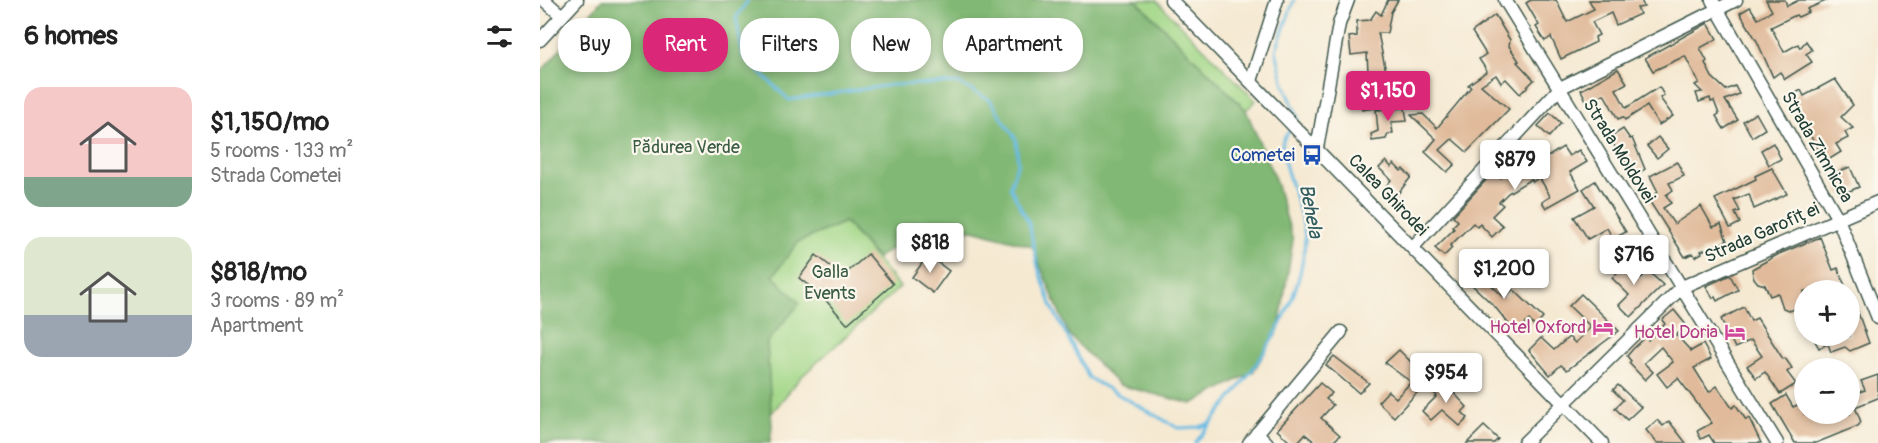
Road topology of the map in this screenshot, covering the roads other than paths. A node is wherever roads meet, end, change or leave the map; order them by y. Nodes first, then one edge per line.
1 (544, 0) edge
2 (577, 0) edge
3 (1171, 0) edge
4 (1277, 0) edge
5 (1348, 0) edge
6 (1506, 0) edge
7 (1736, 0) edge
8 (1715, 5) edge
9 (562, 16) junction
10 (540, 40) edge
11 (1251, 81) junction
12 (1560, 88) junction
13 (1317, 148) junction
14 (1878, 202) edge
15 (1838, 219) junction
16 (1413, 247) junction
17 (1682, 287) junction
18 (1878, 318) edge
19 (1341, 332) dead end
20 (1563, 405) junction
21 (1253, 438) edge
22 (1267, 443) edge
23 (1524, 443) edge
24 (1602, 443) edge
25 (1777, 443) edge

1 - 9 street
2 - 9 street
3 - 11 street, Calea Ghirodei
4 - 11 street
5 - 13 street
6 - 12 street, Strada Moldovei
7 - 8 street
8 - 12 street
8 - 15 street, Strada Zimnicea
9 - 10 street
11 - 13 street, Calea Ghirodei
12 - 16 street
12 - 17 street, Strada Moldovei
13 - 16 street, Calea Ghirodei
14 - 15 street, Strada Garofiței
15 - 17 street, Strada Garofiței
15 - 18 street, Strada Zimnicea
16 - 20 street, Calea Ghirodei
17 - 20 street, Strada Garofiței
17 - 25 street, Strada Moldovei
19 - 21 street
20 - 23 street, Strada Garofiței
20 - 24 street, Calea Ghirodei
21 - 22 street

